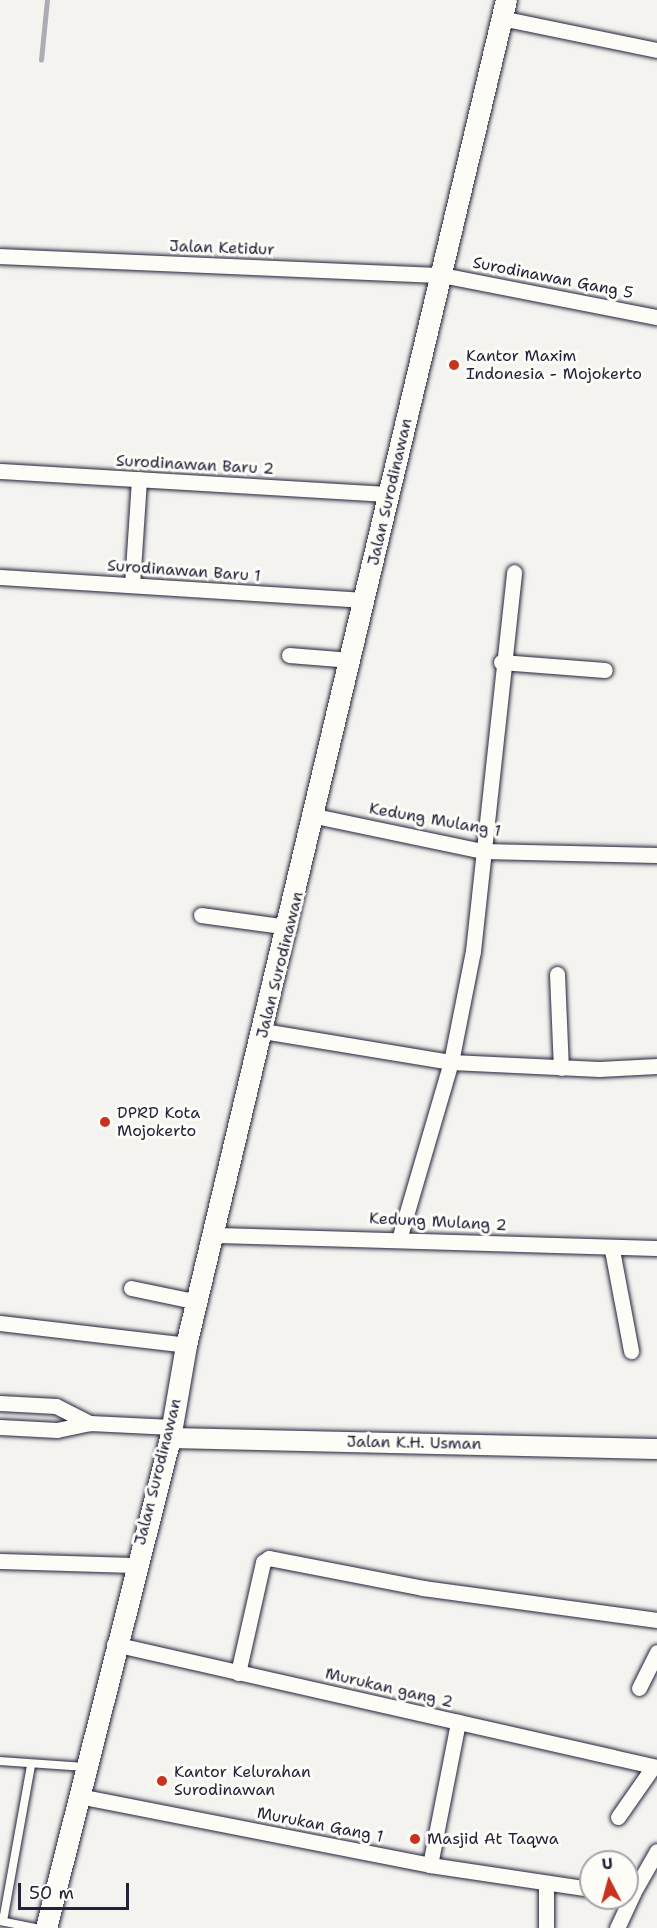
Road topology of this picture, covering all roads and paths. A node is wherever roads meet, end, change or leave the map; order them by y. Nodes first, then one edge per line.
1 (504, 9) edge
2 (657, 50) edge
3 (0, 256) edge
4 (442, 275) junction
5 (656, 312) edge
6 (0, 471) edge
7 (139, 479) junction
8 (388, 495) junction
9 (514, 572) dead end
10 (0, 577) edge
11 (132, 585) junction
12 (365, 600) junction
13 (289, 655) dead end
14 (351, 660) junction
15 (501, 662) junction
16 (605, 670) dead end
17 (315, 816) junction
18 (482, 851) junction
19 (657, 855) edge
20 (201, 915) dead end
21 (290, 927) junction
22 (557, 974) dead end
23 (263, 1031) junction
24 (451, 1062) junction
25 (657, 1066) edge
26 (561, 1068) junction
27 (217, 1235) junction
28 (400, 1236) junction
29 (657, 1248) edge
30 (612, 1250) junction
31 (131, 1288) dead end
32 (198, 1302) junction
33 (0, 1323) edge
34 (186, 1345) junction
35 (631, 1351) dead end
36 (0, 1403) edge
37 (90, 1423) junction
38 (0, 1427) edge
39 (171, 1432) junction
40 (657, 1449) edge
41 (0, 1561) edge
42 (134, 1565) junction
43 (657, 1620) edge
44 (114, 1644) junction
45 (657, 1652) edge
46 (238, 1673) junction
47 (639, 1688) dead end
48 (458, 1722) junction
49 (0, 1761) edge
50 (31, 1765) junction
51 (86, 1767) junction
52 (655, 1767) edge
53 (79, 1796) junction
54 (618, 1817) dead end
55 (657, 1851) edge
56 (430, 1865) junction
57 (639, 1879) edge
58 (546, 1884) junction
59 (579, 1888) edge
60 (624, 1910) edge
61 (2, 1921) edge
62 (36, 1928) edge
63 (46, 1928) edge
64 (546, 1928) edge
65 (618, 1928) edge

1 - 2 street
1 - 4 main road, Jalan Surodinawan
3 - 4 street, Jalan Ketidur
4 - 5 street, Surodinawan Gang 5
4 - 8 main road, Jalan Surodinawan
6 - 7 street, Surodinawan Baru 2
7 - 8 street, Surodinawan Baru 2
7 - 11 street
8 - 12 main road, Jalan Surodinawan
9 - 15 street
10 - 11 street, Surodinawan Baru 1
11 - 12 street, Surodinawan Baru 1
12 - 14 main road, Jalan Surodinawan
13 - 14 street
14 - 17 main road, Jalan Surodinawan
15 - 16 street
15 - 18 street
17 - 18 street, Kedung Mulang 1
17 - 21 main road, Jalan Surodinawan
18 - 19 street, Kedung Mulang 1
18 - 24 street
20 - 21 street
21 - 23 main road, Jalan Surodinawan
22 - 26 street
23 - 24 street
23 - 27 main road, Jalan Surodinawan
24 - 26 street
24 - 28 street
25 - 26 street
27 - 28 street, Kedung Mulang 2
27 - 32 main road, Jalan Surodinawan
28 - 30 street, Kedung Mulang 2
29 - 30 street, Kedung Mulang 2
30 - 35 street
31 - 32 street
32 - 34 main road, Jalan Surodinawan
33 - 34 street
34 - 39 main road, Jalan Surodinawan
36 - 37 street
37 - 38 street
37 - 39 street
39 - 40 street, Jalan K.H. Usman
39 - 42 main road, Jalan Surodinawan
41 - 42 street
42 - 44 main road, Jalan Surodinawan
43 - 46 street
44 - 46 street, Murukan gang 2
44 - 51 main road, Jalan Surodinawan
45 - 47 street
46 - 48 street, Murukan gang 2
48 - 52 street, Murukan gang 2
48 - 56 street
49 - 50 lane
50 - 51 lane
50 - 61 lane
51 - 53 main road, Jalan Surodinawan
52 - 54 street
53 - 56 street, Murukan Gang 1
53 - 63 main road, Jalan Surodinawan
55 - 57 street
56 - 58 street, Murukan Gang 1
58 - 59 street, Murukan Gang 1
58 - 64 street
60 - 65 street
61 - 62 lane

